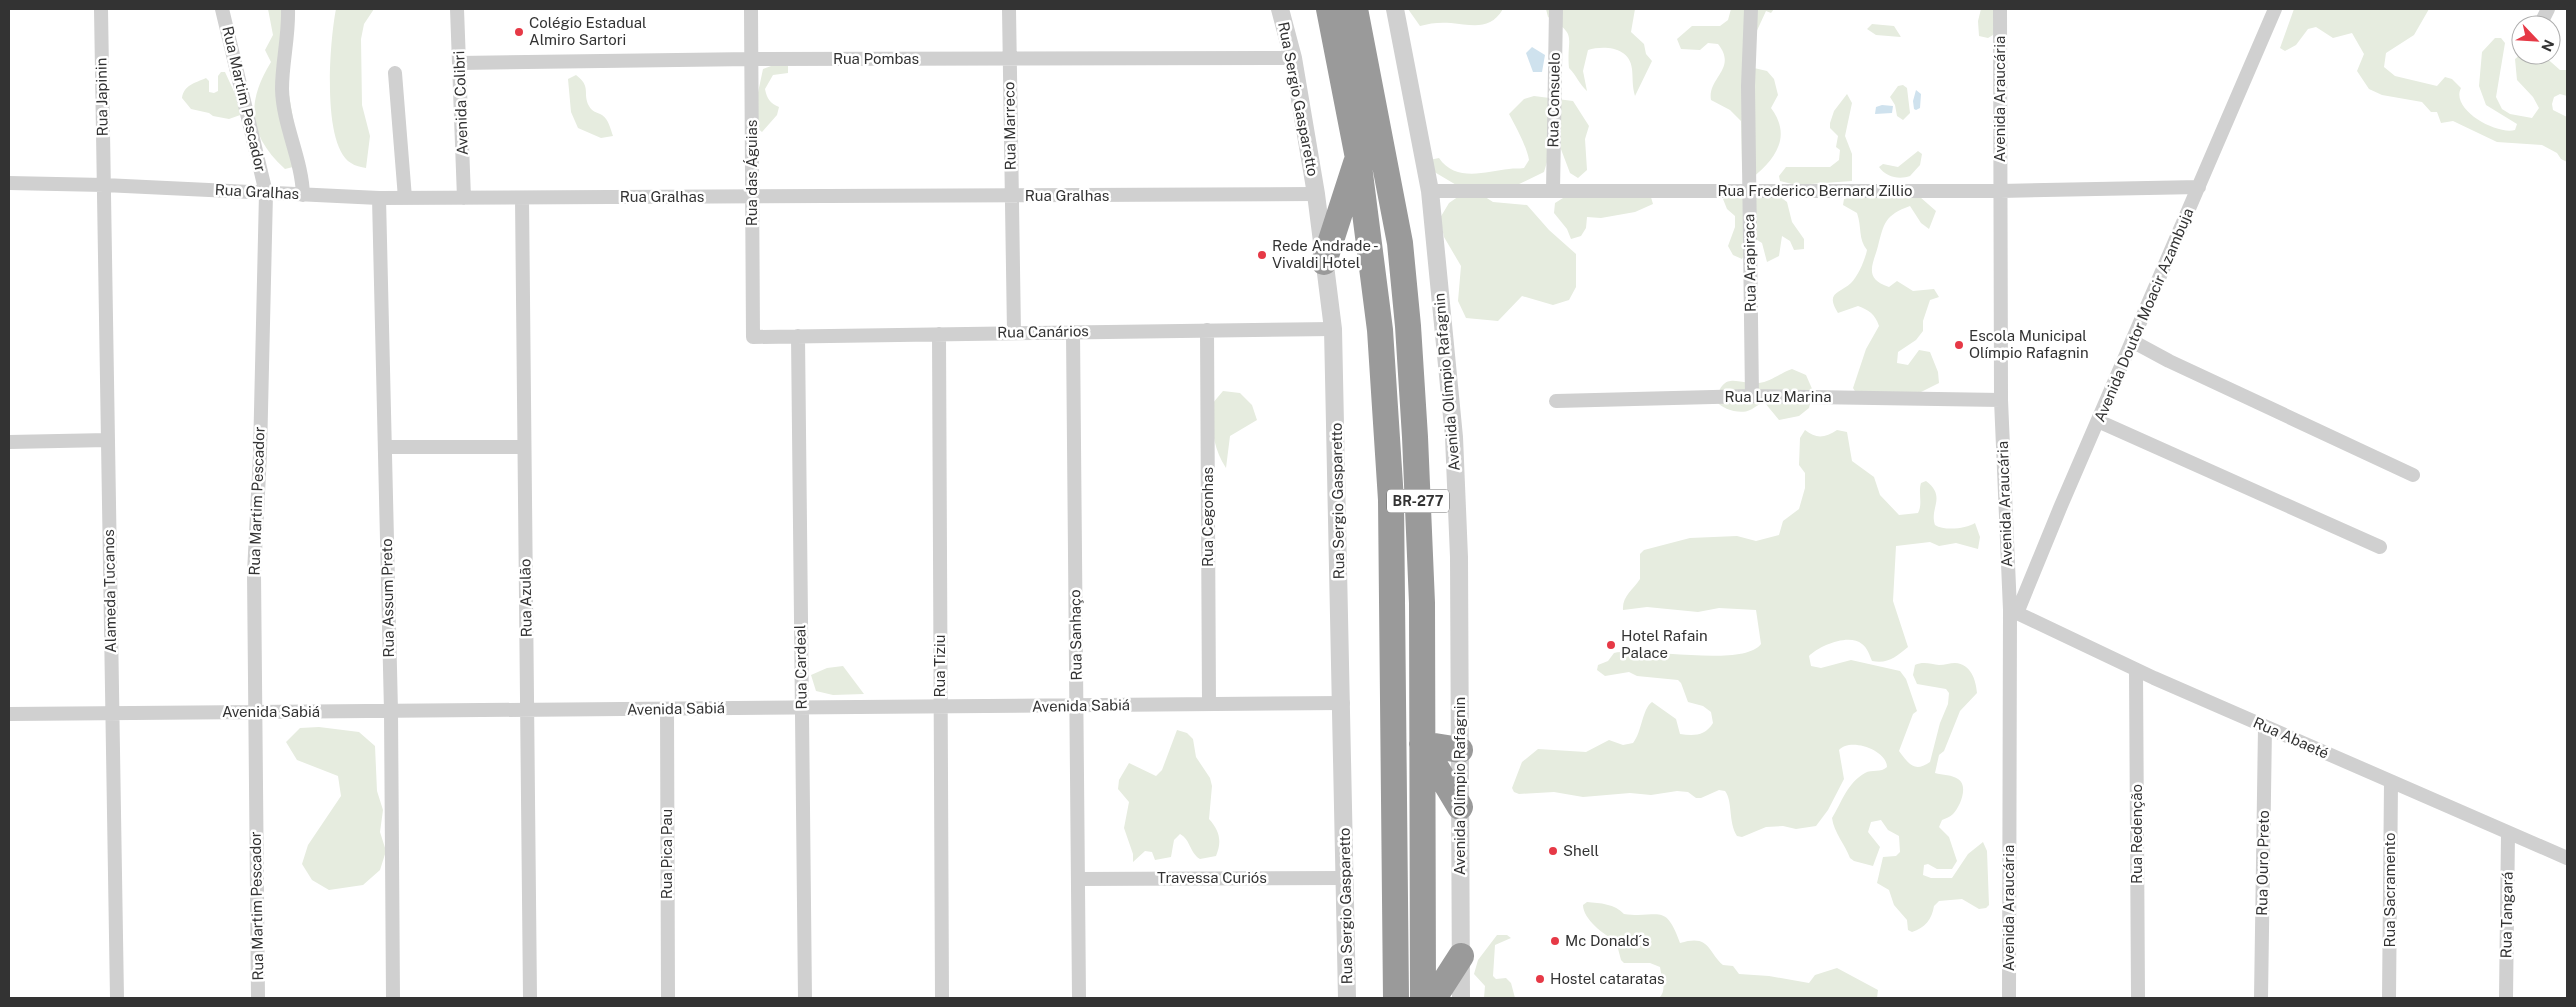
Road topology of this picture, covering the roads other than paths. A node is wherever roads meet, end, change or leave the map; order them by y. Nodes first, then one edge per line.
1 (101, 9) edge
2 (222, 9) edge
3 (288, 9) edge
4 (457, 9) edge
5 (752, 9) edge
6 (1009, 9) edge
7 (1280, 9) edge
8 (1329, 9) edge
9 (1355, 9) edge
10 (1395, 9) edge
11 (1556, 9) edge
12 (1751, 9) edge
13 (2000, 9) edge
14 (2275, 9) edge
15 (1009, 58) junction
16 (1293, 58) junction
17 (752, 59) junction
18 (459, 63) junction
19 (395, 72) dead end
20 (1358, 158) junction
21 (9, 183) edge
22 (104, 185) junction
23 (2199, 187) junction
24 (2000, 190) junction
25 (1553, 191) junction
26 (1750, 191) junction
27 (1430, 192) junction
28 (266, 193) junction
29 (1316, 194) junction
30 (303, 195) junction
31 (752, 196) junction
32 (1010, 196) junction
33 (379, 198) junction
34 (405, 198) junction
35 (464, 198) junction
36 (522, 198) junction
37 (1324, 262) junction
38 (1333, 329) junction
39 (1206, 330) junction
40 (1073, 332) junction
41 (1014, 333) junction
42 (939, 334) junction
43 (798, 336) junction
44 (753, 337) joint
45 (2132, 341) junction
46 (1752, 396) junction
47 (1556, 400) dead end
48 (2000, 400) junction
49 (2098, 421) junction
50 (108, 440) junction
51 (9, 442) edge
52 (385, 447) junction
53 (524, 447) junction
54 (2413, 475) dead end
55 (2380, 547) dead end
56 (2013, 612) junction
57 (2136, 670) junction
58 (1343, 703) junction
59 (1209, 704) junction
60 (1076, 706) junction
61 (941, 707) junction
62 (802, 708) junction
63 (667, 709) junction
64 (527, 710) junction
65 (390, 711) junction
66 (255, 712) junction
67 (9, 714) edge
68 (112, 714) junction
69 (2265, 727) junction
70 (1422, 744) junction
71 (1460, 750) junction
72 (2391, 782) junction
73 (1460, 807) junction
74 (2508, 832) junction
75 (2567, 858) edge
76 (1345, 878) junction
77 (1078, 879) junction
78 (1461, 956) junction
79 (117, 998) edge
80 (258, 998) edge
81 (393, 998) edge
82 (530, 998) edge
83 (668, 998) edge
84 (804, 998) edge
85 (942, 998) edge
86 (1079, 998) edge
87 (1347, 998) edge
88 (1396, 998) edge
89 (1423, 998) edge
90 (1434, 998) edge
91 (1461, 998) edge
92 (2009, 998) edge
93 (2138, 998) edge
94 (2261, 998) edge
95 (2389, 998) edge
96 (2506, 998) edge

1 - 22 street, Rua Japinin
2 - 28 street, Rua Martim Pescador
3 - 30 street
4 - 18 street, Avenida Colibri
5 - 17 street, Rua das Águias
6 - 15 street, Rua Marreco
7 - 16 street, Rua Sergio Gasparetto
8 - 20 highway, BR-277
9 - 70 highway, BR-277
10 - 27 street, Avenida Olímpio Rafagnin
11 - 25 street, Rua Consuelo
12 - 26 street, Rua Arapiraca
13 - 24 street, Avenida Araucária
14 - 23 street, Avenida Doutor Moacir Azambuja
15 - 16 street, Rua Pombas
15 - 17 street, Rua Pombas
15 - 32 street, Rua Marreco
16 - 29 street, Rua Sergio Gasparetto
17 - 18 street, Rua Pombas
17 - 31 street, Rua das Águias
18 - 35 street, Avenida Colibri
19 - 34 street
20 - 37 highway
20 - 88 highway, BR-277
21 - 22 street, Rua Gralhas
22 - 28 street, Rua Gralhas
22 - 50 street, Alameda Tucanos
23 - 24 street, Rua Frederico Bernard Zillio
23 - 45 street, Avenida Doutor Moacir Azambuja
24 - 26 street, Rua Frederico Bernard Zillio
24 - 48 street, Avenida Araucária
25 - 26 street, Rua Frederico Bernard Zillio
25 - 27 street, Rua Frederico Bernard Zillio
26 - 46 street, Rua Arapiraca
27 - 71 street, Avenida Olímpio Rafagnin
28 - 30 street, Rua Gralhas
28 - 66 street, Rua Martim Pescador
29 - 32 street, Rua Gralhas
29 - 37 street, Rua Sergio Gasparetto
30 - 33 street, Rua Gralhas
31 - 32 street, Rua Gralhas
31 - 36 street, Rua Gralhas
31 - 44 street, Rua das Águias
32 - 41 street, Rua Marreco
33 - 34 street, Rua Gralhas
33 - 52 street, Rua Assum Preto
34 - 35 street, Rua Gralhas
35 - 36 street, Rua Gralhas
36 - 53 street, Rua Azulão
37 - 38 street, Rua Sergio Gasparetto
38 - 39 street, Rua Canários
38 - 58 street, Rua Sergio Gasparetto
39 - 40 street, Rua Canários
39 - 59 street, Rua Cegonhas
40 - 41 street, Rua Canários
40 - 60 street, Rua Sanhaço
41 - 42 street, Rua Canários
42 - 43 street, Rua Canários
42 - 61 street, Rua Tiziu
43 - 44 street, Rua Canários
43 - 62 street, Rua Cardeal
45 - 49 street, Avenida Doutor Moacir Azambuja
45 - 54 street
46 - 47 street, Rua Luz Marina
46 - 48 street, Rua Luz Marina
48 - 56 street, Avenida Araucária
49 - 55 street
49 - 56 street, Avenida Doutor Moacir Azambuja
50 - 51 street
50 - 68 street, Alameda Tucanos
52 - 53 street
52 - 65 street, Rua Assum Preto
53 - 64 street, Rua Azulão
56 - 57 street, Rua Abaeté
56 - 92 street, Avenida Araucária
57 - 69 street, Rua Abaeté
57 - 93 street, Rua Redenção
58 - 59 street, Avenida Sabiá
58 - 76 street, Rua Sergio Gasparetto
59 - 60 street, Avenida Sabiá
60 - 61 street, Avenida Sabiá
60 - 77 street, Rua Sanhaço
61 - 62 street, Avenida Sabiá
61 - 85 street, Rua Tiziu
62 - 63 street, Avenida Sabiá
62 - 84 street, Rua Cardeal
63 - 64 street, Avenida Sabiá
63 - 83 street, Rua Pica Pau
64 - 65 street, Avenida Sabiá
64 - 82 street, Rua Azulão
65 - 66 street, Avenida Sabiá
65 - 81 street, Rua Assum Preto
66 - 68 street, Avenida Sabiá
66 - 80 street, Rua Martim Pescador
67 - 68 street, Avenida Sabiá
68 - 79 street, Alameda Tucanos
69 - 72 street, Rua Abaeté
69 - 94 street, Rua Ouro Preto
70 - 71 highway
70 - 73 highway
70 - 89 highway, BR-277
71 - 73 street, Avenida Olímpio Rafagnin
72 - 74 street, Rua Abaeté
72 - 95 street, Rua Sacramento
73 - 78 street, Avenida Olímpio Rafagnin
74 - 75 street, Rua Abaeté
74 - 96 street, Rua Tangará
76 - 77 street, Travessa Curiós
76 - 87 street, Rua Sergio Gasparetto
77 - 86 street, Rua Sanhaço
78 - 90 highway
78 - 91 street, Avenida Olímpio Rafagnin

